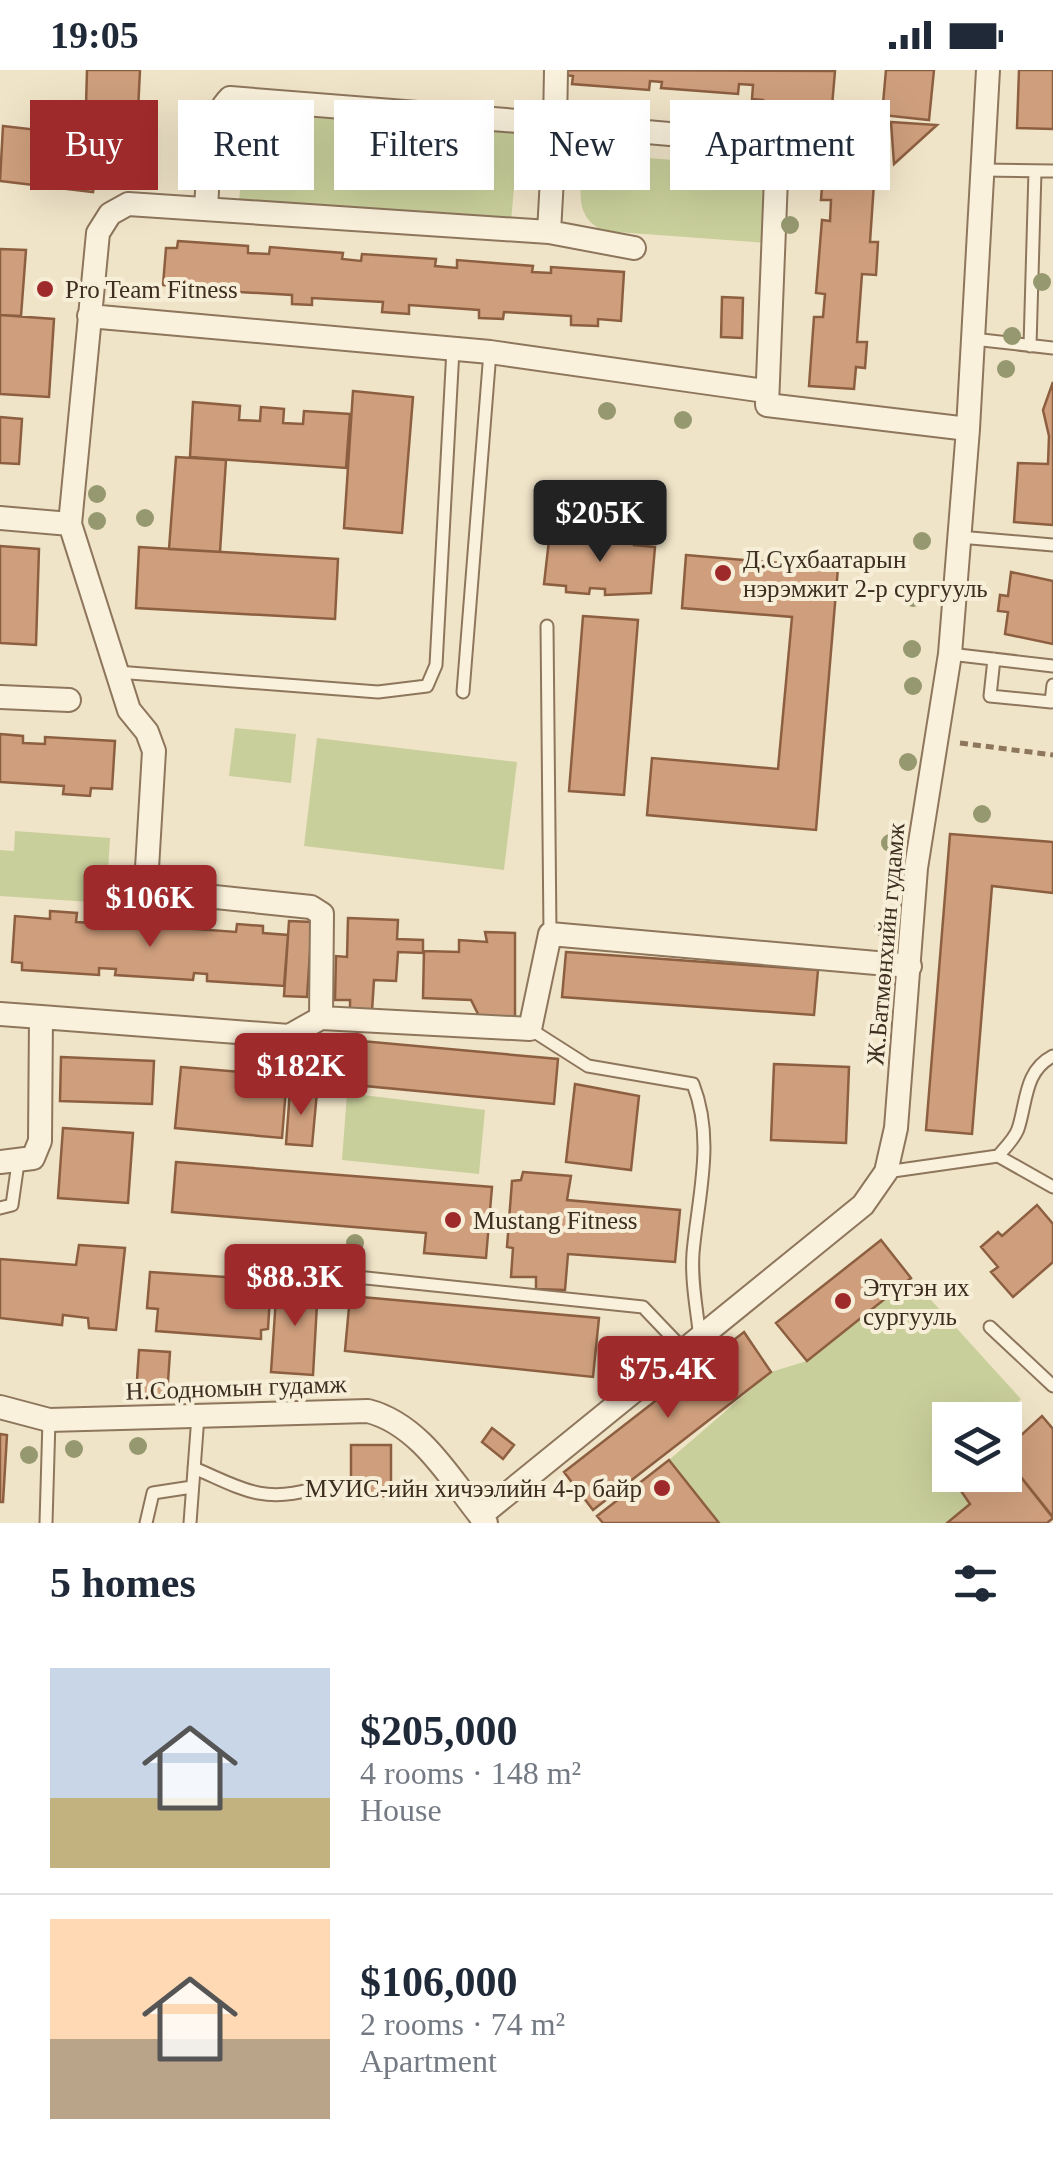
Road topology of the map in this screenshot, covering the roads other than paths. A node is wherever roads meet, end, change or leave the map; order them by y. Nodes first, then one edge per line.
1 (556, 70) edge
2 (988, 70) edge
3 (555, 100) edge
4 (514, 121) edge
5 (650, 133) edge
6 (982, 170) junction
7 (1035, 171) junction
8 (1053, 171) edge
9 (551, 190) edge
10 (206, 208) junction
11 (549, 232) junction
12 (634, 248) dead end
13 (89, 316) junction
14 (974, 339) junction
15 (1030, 346) junction
16 (1053, 348) edge
17 (453, 349) junction
18 (490, 352) junction
19 (765, 391) junction
20 (968, 429) junction
21 (0, 518) edge
22 (70, 524) junction
23 (958, 536) junction
24 (1053, 545) edge
25 (547, 626) dead end
26 (950, 654) junction
27 (994, 659) junction
28 (1053, 666) edge
29 (117, 672) junction
30 (1053, 686) edge
31 (462, 692) dead end
32 (0, 697) edge
33 (68, 700) dead end
34 (550, 934) junction
35 (910, 966) junction
36 (0, 1014) edge
37 (42, 1017) junction
38 (321, 1018) junction
39 (530, 1029) junction
40 (1053, 1056) edge
41 (998, 1156) junction
42 (9, 1162) edge
43 (886, 1172) junction
44 (1053, 1187) edge
45 (0, 1208) edge
46 (366, 1278) dead end
47 (990, 1327) dead end
48 (693, 1346) junction
49 (1053, 1386) edge
50 (0, 1407) edge
51 (198, 1416) junction
52 (49, 1420) junction
53 (194, 1468) junction
54 (192, 1488) junction
55 (312, 1489) dead end
56 (483, 1520) edge
57 (46, 1523) edge
58 (146, 1523) edge
59 (190, 1523) edge

1 - 3 street
2 - 6 street, Ж.Батмөнхийн гудамж
4 - 10 street
5 - 19 street
6 - 7 lane
6 - 14 street, Ж.Батмөнхийн гудамж
7 - 8 lane
7 - 15 lane
9 - 11 street
10 - 11 street
10 - 13 street
11 - 12 street
13 - 17 street
13 - 22 street
14 - 15 lane
14 - 20 street, Ж.Батмөнхийн гудамж
15 - 16 lane
17 - 18 street
17 - 29 lane
18 - 19 street
18 - 31 lane
19 - 20 street
20 - 23 street, Ж.Батмөнхийн гудамж
21 - 22 street
22 - 29 street
23 - 24 lane
23 - 26 street, Ж.Батмөнхийн гудамж
25 - 34 lane
26 - 27 lane
26 - 35 street, Ж.Батмөнхийн гудамж
27 - 28 lane
27 - 30 lane
29 - 38 street
32 - 33 street
34 - 35 street
34 - 39 street
35 - 43 street, Ж.Батмөнхийн гудамж
36 - 37 street
37 - 38 street
37 - 42 street
38 - 39 street
39 - 48 lane
40 - 41 lane
41 - 43 lane
41 - 44 lane
42 - 45 lane
43 - 48 street, Ж.Батмөнхийн гудамж
46 - 48 lane
47 - 49 lane
48 - 56 street, Ж.Батмөнхийн гудамж
50 - 52 street, Н.Содномын гудамж
51 - 52 street, Н.Содномын гудамж
51 - 53 lane
51 - 56 street, Н.Содномын гудамж
52 - 57 lane
53 - 54 lane
53 - 55 lane
54 - 58 lane
54 - 59 lane

